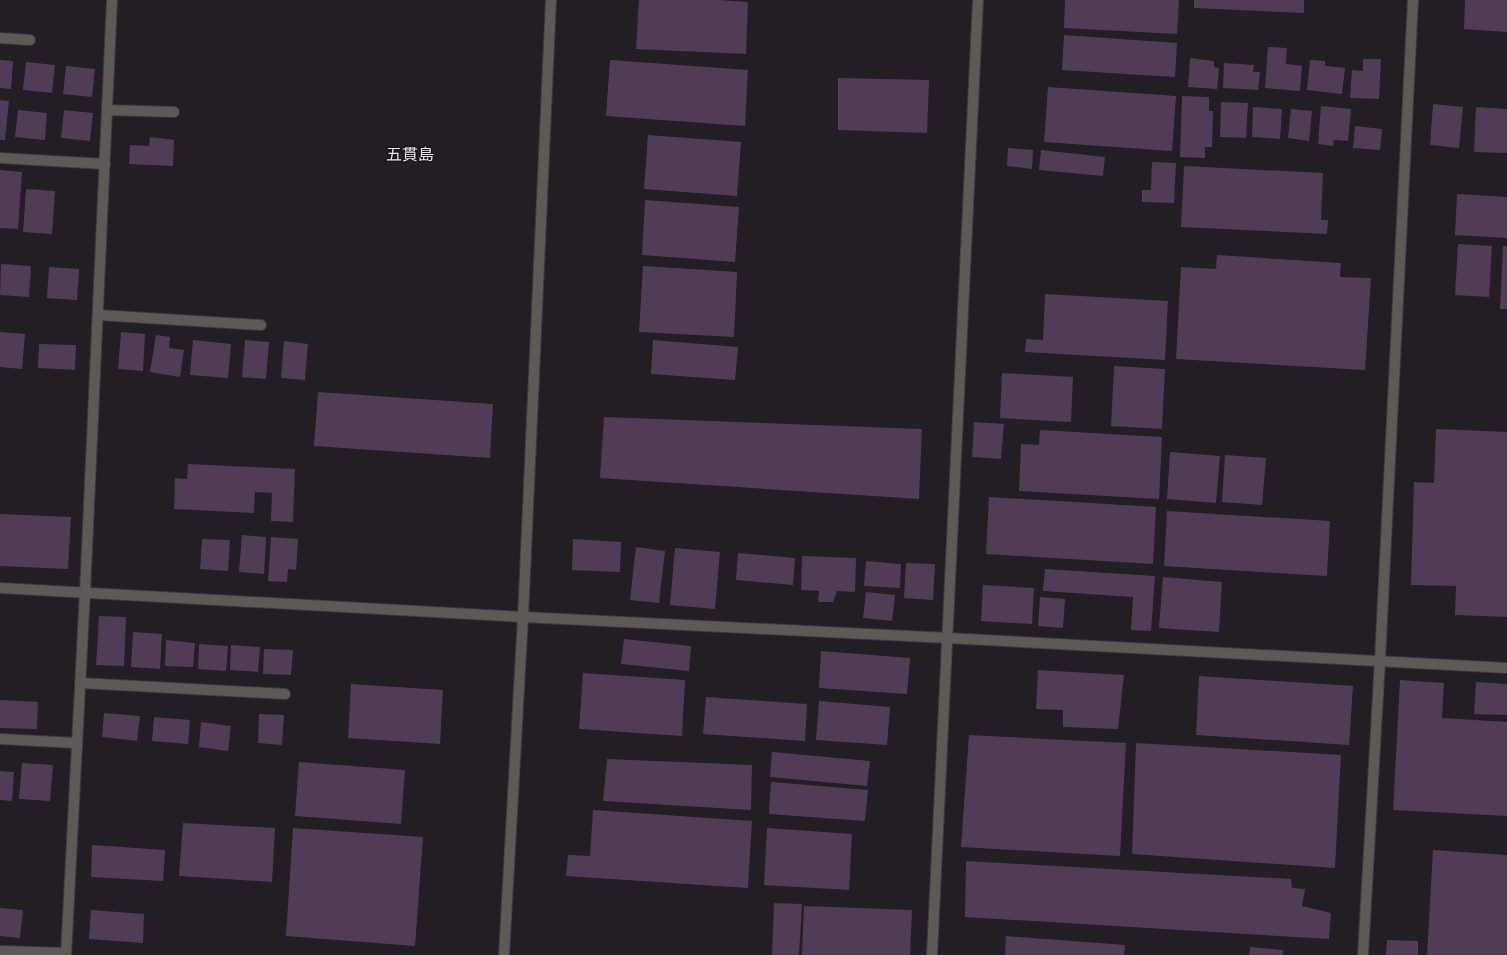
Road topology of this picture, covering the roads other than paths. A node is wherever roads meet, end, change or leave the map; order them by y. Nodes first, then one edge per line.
1 (112, 0) edge
2 (552, 0) edge
3 (978, 0) edge
4 (1413, 0) edge
5 (0, 38) edge
6 (30, 40) dead end
7 (107, 110) junction
8 (174, 112) dead end
9 (0, 158) edge
10 (105, 164) junction
11 (98, 315) junction
12 (261, 325) dead end
13 (0, 588) edge
14 (85, 592) junction
15 (523, 617) junction
16 (948, 638) junction
17 (1380, 660) junction
18 (1507, 668) edge
19 (80, 683) junction
20 (285, 694) dead end
21 (0, 739) edge
22 (77, 743) junction
23 (0, 951) edge
24 (66, 954) edge
25 (504, 955) edge
26 (932, 955) edge
27 (1363, 955) edge

1 - 7 street
2 - 15 street
3 - 16 street
4 - 17 street
5 - 6 street
7 - 8 street
7 - 10 street
9 - 10 street
10 - 11 street
11 - 12 street
11 - 14 street
13 - 14 street
14 - 15 street
14 - 19 street
15 - 16 street
15 - 25 street
16 - 17 street
16 - 26 street
17 - 18 street
17 - 27 street
19 - 20 street
19 - 22 street
21 - 22 street
22 - 24 street
23 - 24 street

